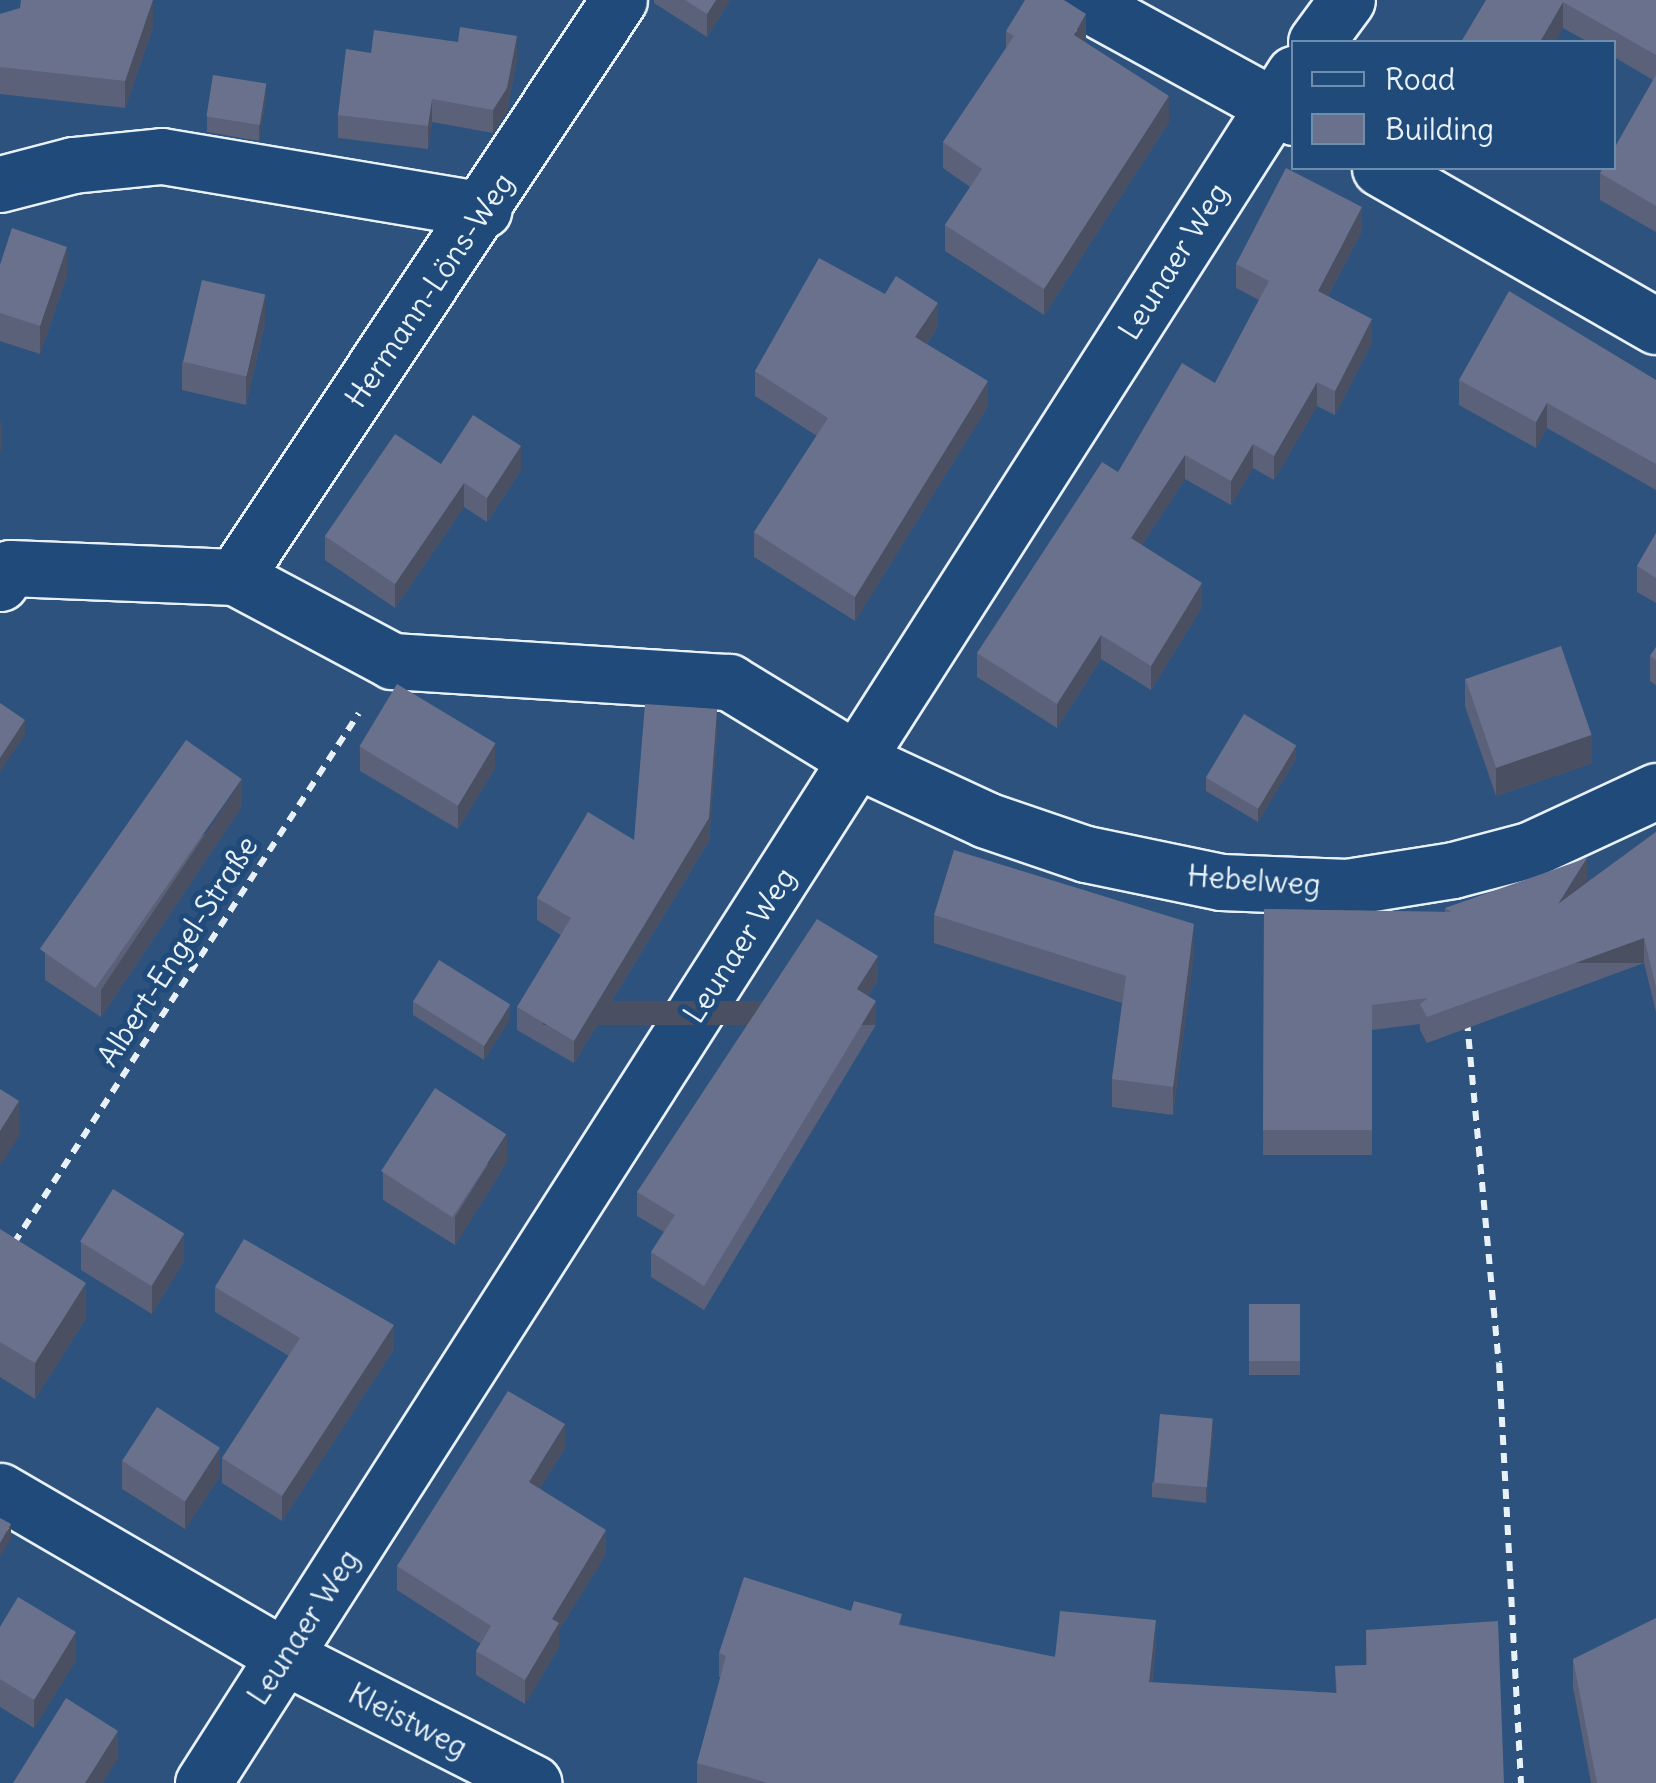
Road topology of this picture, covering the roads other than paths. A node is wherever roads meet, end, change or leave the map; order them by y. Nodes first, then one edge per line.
1 (619, 0) edge
2 (1080, 0) edge
3 (1347, 0) edge
4 (1317, 40) edge
5 (1286, 99) edge
6 (1383, 170) edge
7 (0, 184) edge
8 (483, 210) junction
9 (1656, 326) edge
10 (235, 577) junction
11 (0, 583) edge
12 (857, 760) junction
13 (1656, 791) edge
14 (0, 1491) edge
15 (284, 1656) junction
16 (203, 1783) edge
17 (533, 1783) edge

1 - 8 street, Hermann-Löns-Weg
2 - 5 street
3 - 4 street
5 - 12 street, Leunaer Weg
6 - 9 street
7 - 8 street
8 - 10 street, Hermann-Löns-Weg
10 - 11 street
10 - 12 street
12 - 13 street, Hebelweg
12 - 15 street, Leunaer Weg
14 - 15 street
15 - 16 street, Leunaer Weg
15 - 17 street, Kleistweg

